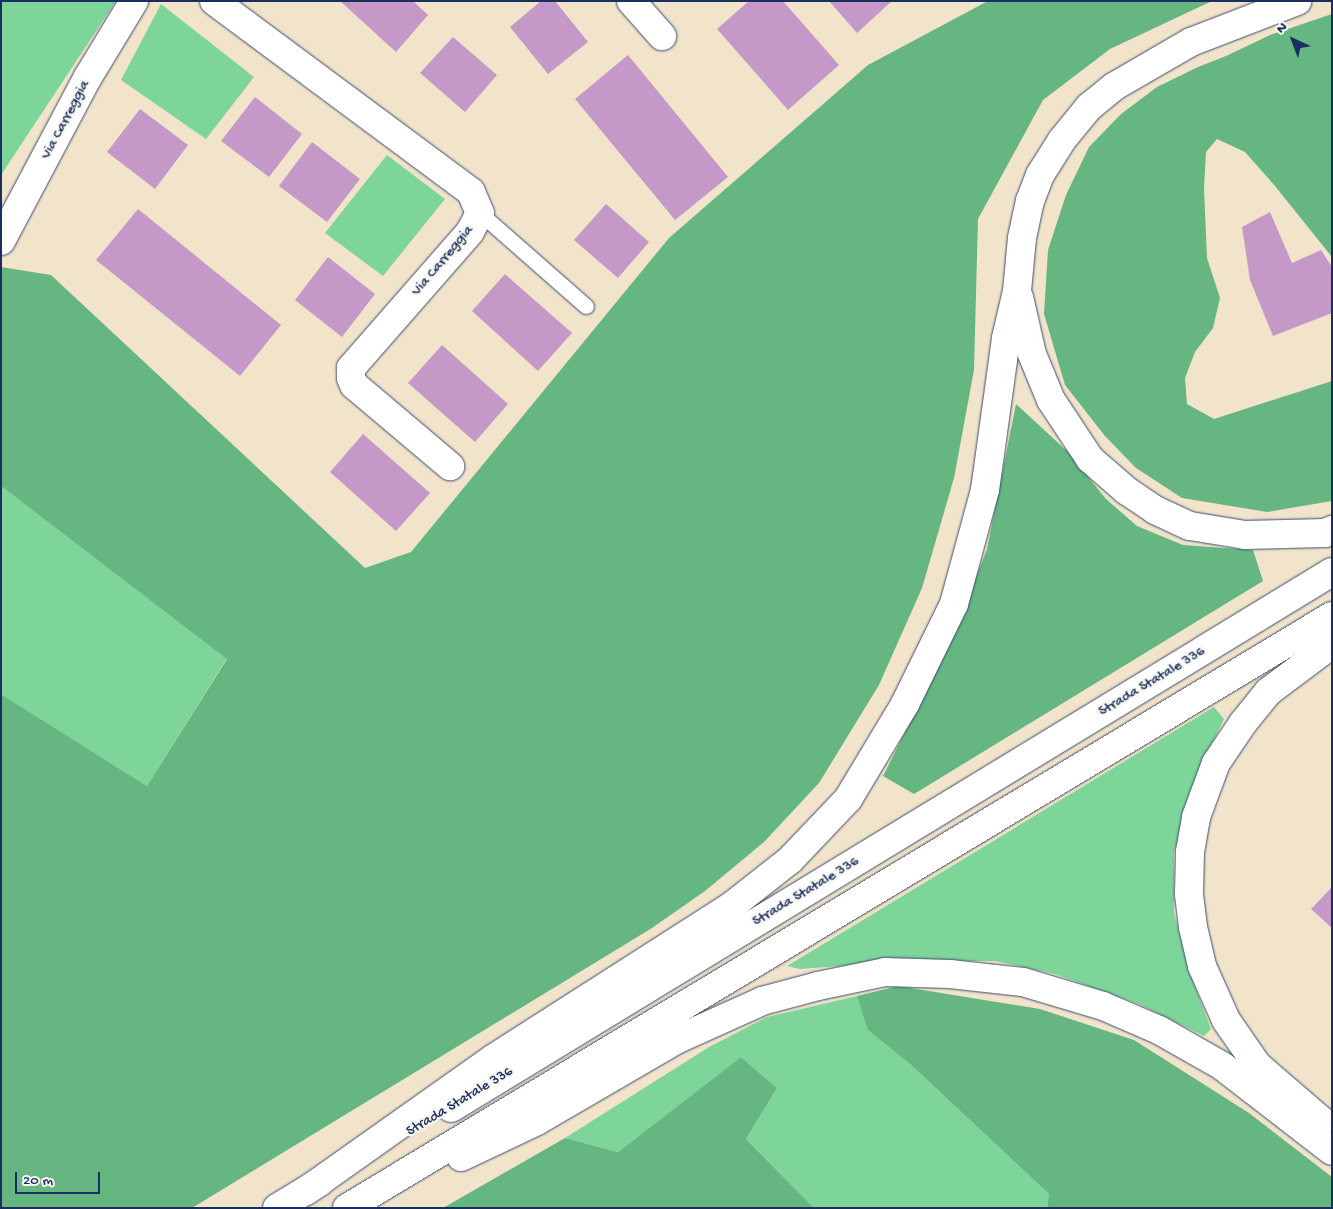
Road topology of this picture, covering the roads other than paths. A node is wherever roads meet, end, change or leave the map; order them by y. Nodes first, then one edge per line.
1 (134, 1) edge
2 (214, 1) edge
3 (631, 1) edge
4 (1297, 1) edge
5 (662, 36) dead end
6 (480, 213) junction
7 (1, 241) edge
8 (1017, 291) junction
9 (586, 306) dead end
10 (450, 466) dead end
11 (1332, 530) edge
12 (1332, 572) edge
13 (1332, 616) edge
14 (1332, 644) edge
15 (1332, 1128) edge
16 (1332, 1151) edge
17 (306, 1191) junction
18 (277, 1208) edge
19 (347, 1208) edge
20 (354, 1208) edge

1 - 7 main road, Via Carreggia
2 - 6 main road, Via Carreggia
3 - 5 main road
4 - 8 main road
6 - 9 lane
6 - 10 main road, Via Carreggia
8 - 11 main road
8 - 17 main road
12 - 17 main road, Strada Statale 336
13 - 19 main road
14 - 15 main road
16 - 20 main road
17 - 18 main road, Strada Statale 336

